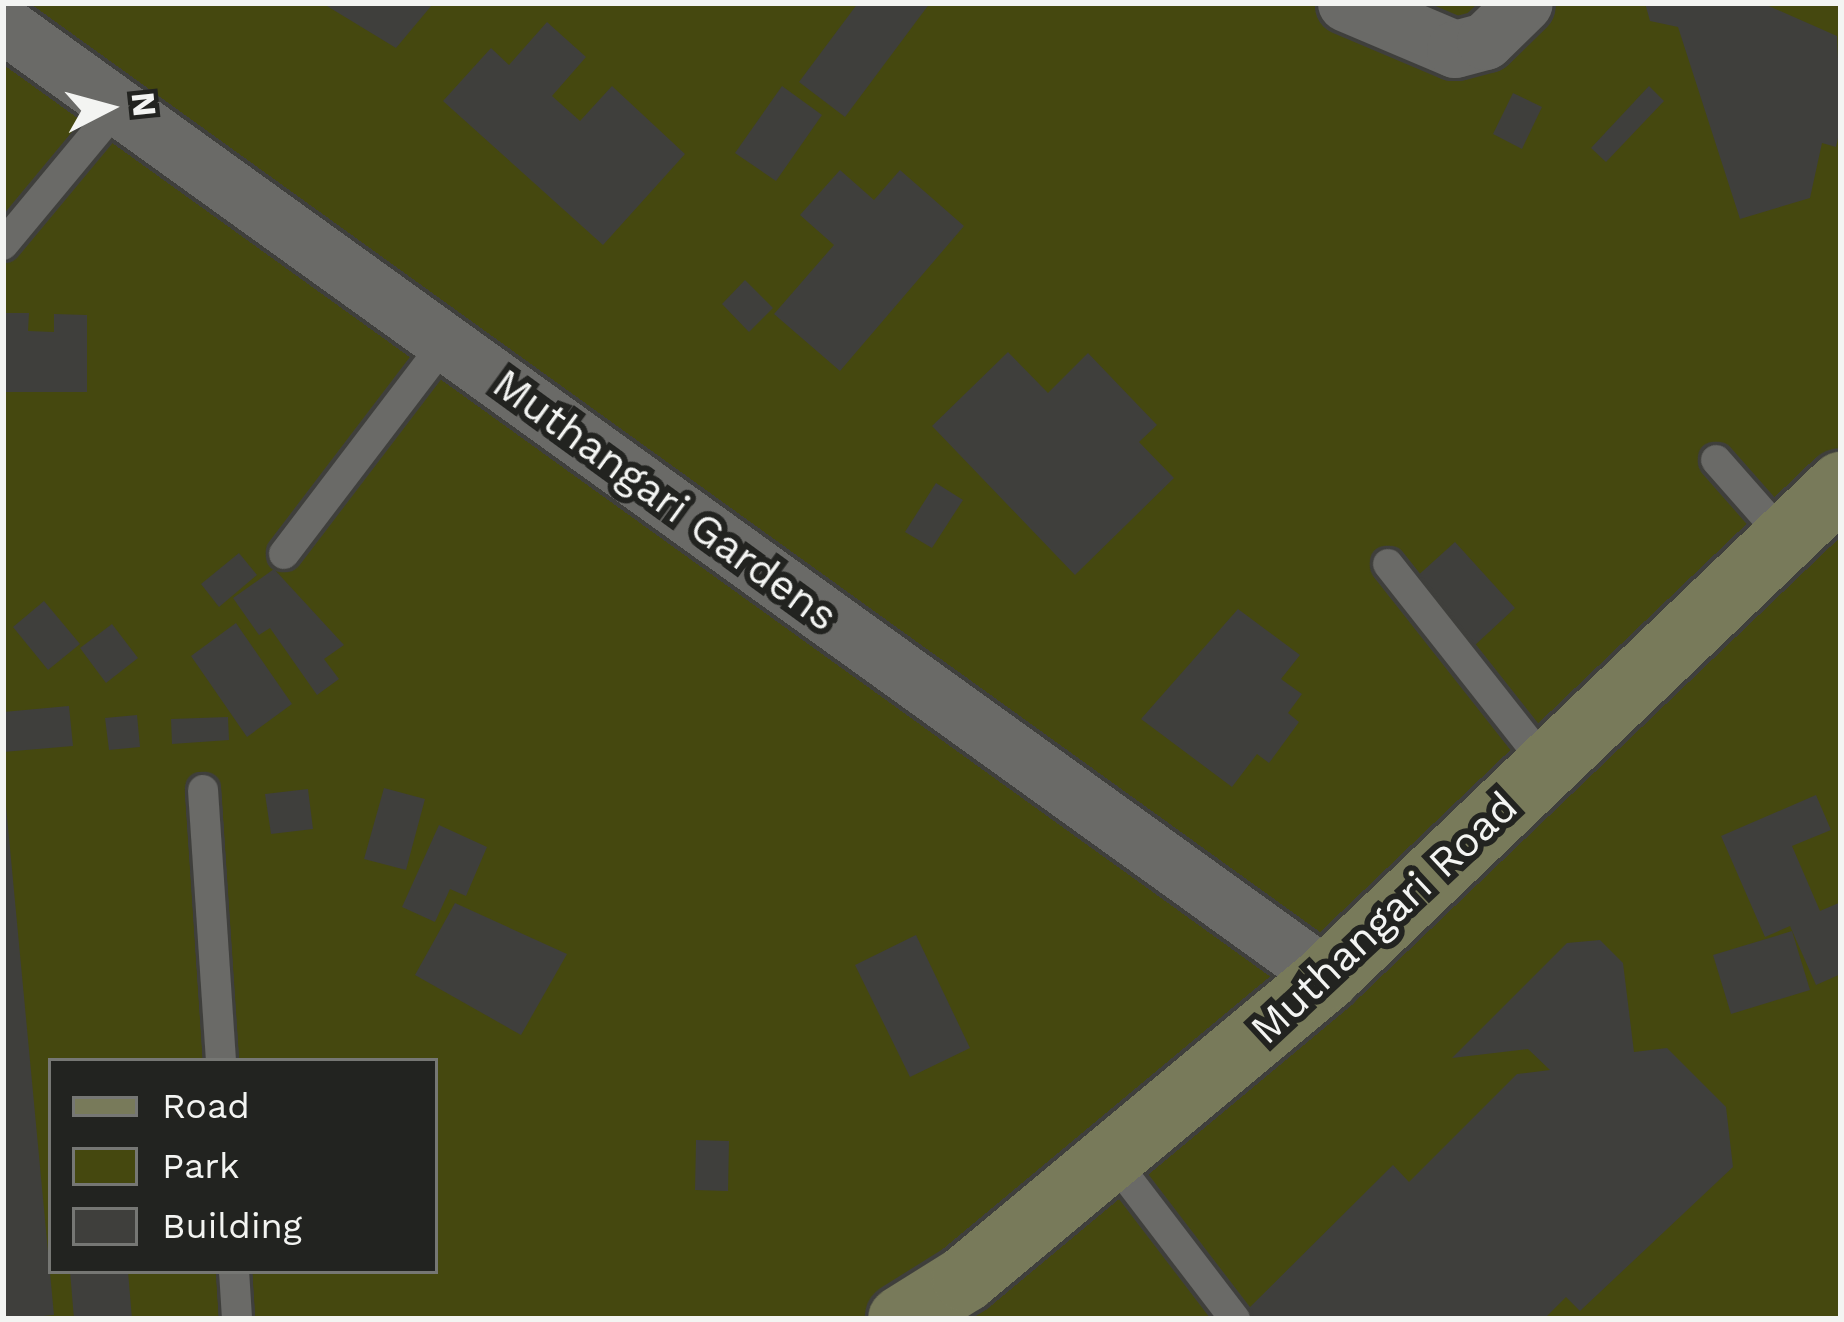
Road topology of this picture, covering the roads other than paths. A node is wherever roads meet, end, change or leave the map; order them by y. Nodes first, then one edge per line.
1 (1346, 3) edge
2 (1524, 3) edge
3 (3, 24) edge
4 (121, 103) junction
5 (3, 245) edge
6 (446, 341) junction
7 (1716, 460) dead end
8 (1841, 485) edge
9 (1784, 537) junction
10 (284, 554) dead end
11 (1388, 564) dead end
12 (1547, 764) junction
13 (203, 790) dead end
14 (1327, 976) junction
15 (221, 1058) edge
16 (1112, 1157) junction
17 (234, 1274) edge
18 (237, 1319) edge
19 (901, 1319) edge
20 (1235, 1319) edge

1 - 2 street
3 - 4 street, Muthangari Gardens
4 - 5 lane
4 - 6 street, Muthangari Gardens
6 - 10 lane
6 - 14 street, Muthangari Gardens
7 - 9 lane
8 - 9 street, Muthangari Road
9 - 12 street, Muthangari Road
11 - 12 lane
12 - 14 street, Muthangari Road
13 - 15 lane
14 - 16 street, Muthangari Road
16 - 19 street, Muthangari Road
16 - 20 lane
17 - 18 lane

